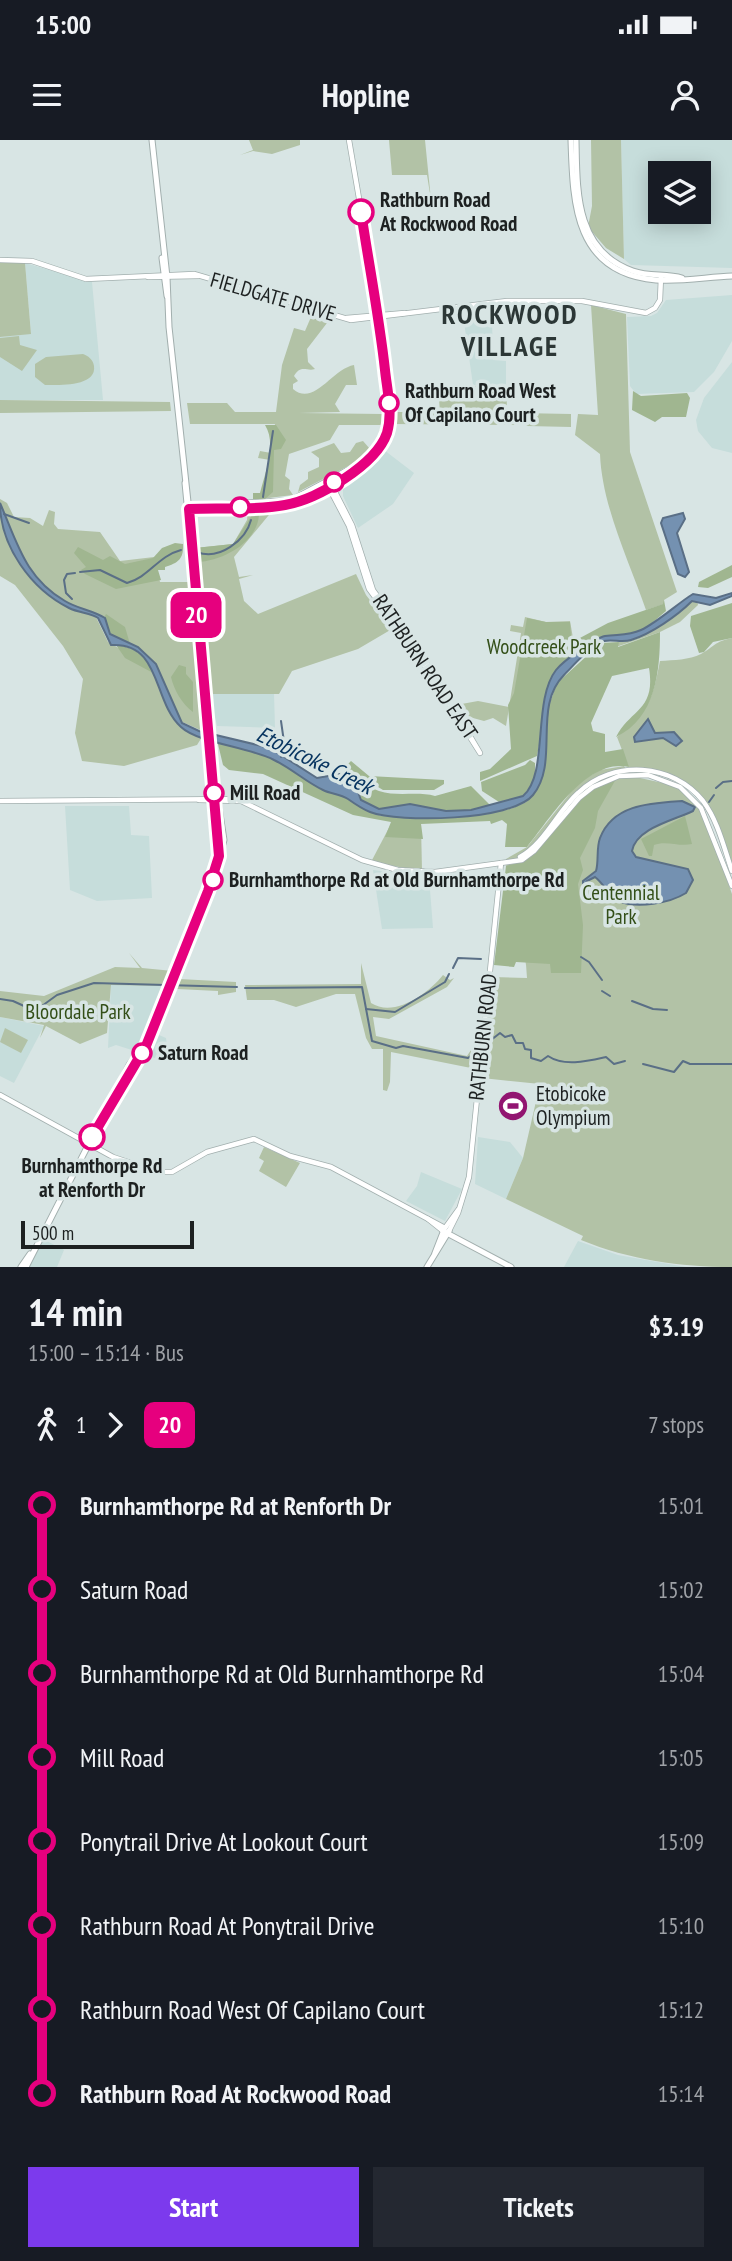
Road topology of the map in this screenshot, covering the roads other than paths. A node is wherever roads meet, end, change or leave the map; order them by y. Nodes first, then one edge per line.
1 (152, 140) edge
2 (349, 140) edge
3 (574, 140) edge
4 (0, 260) edge
5 (165, 275) junction
6 (732, 276) edge
7 (661, 278) junction
8 (376, 315) junction
9 (185, 482) junction
10 (329, 482) junction
11 (189, 508) junction
12 (189, 524) junction
13 (217, 800) junction
14 (0, 801) edge
15 (501, 863) junction
16 (732, 871) edge
17 (732, 886) edge
18 (0, 1095) edge
19 (90, 1144) junction
20 (446, 1231) junction
21 (23, 1267) edge
22 (427, 1267) edge
23 (511, 1267) edge

1 - 5 main road
2 - 8 street
3 - 7 main road
4 - 5 street, FIELDGATE DRIVE
5 - 8 street, FIELDGATE DRIVE
5 - 9 main road
6 - 7 main road
7 - 8 street, FIELDGATE DRIVE
8 - 10 street
9 - 11 main road
9 - 12 main road
10 - 10 street, RATHBURN ROAD EAST
10 - 11 street
11 - 12 main road
12 - 13 main road
13 - 14 street
13 - 15 street
13 - 19 main road
15 - 16 street
15 - 17 street
15 - 20 street, RATHBURN ROAD
18 - 19 street
19 - 20 street
19 - 21 main road
20 - 22 main road, RATHBURN ROAD
20 - 23 main road

